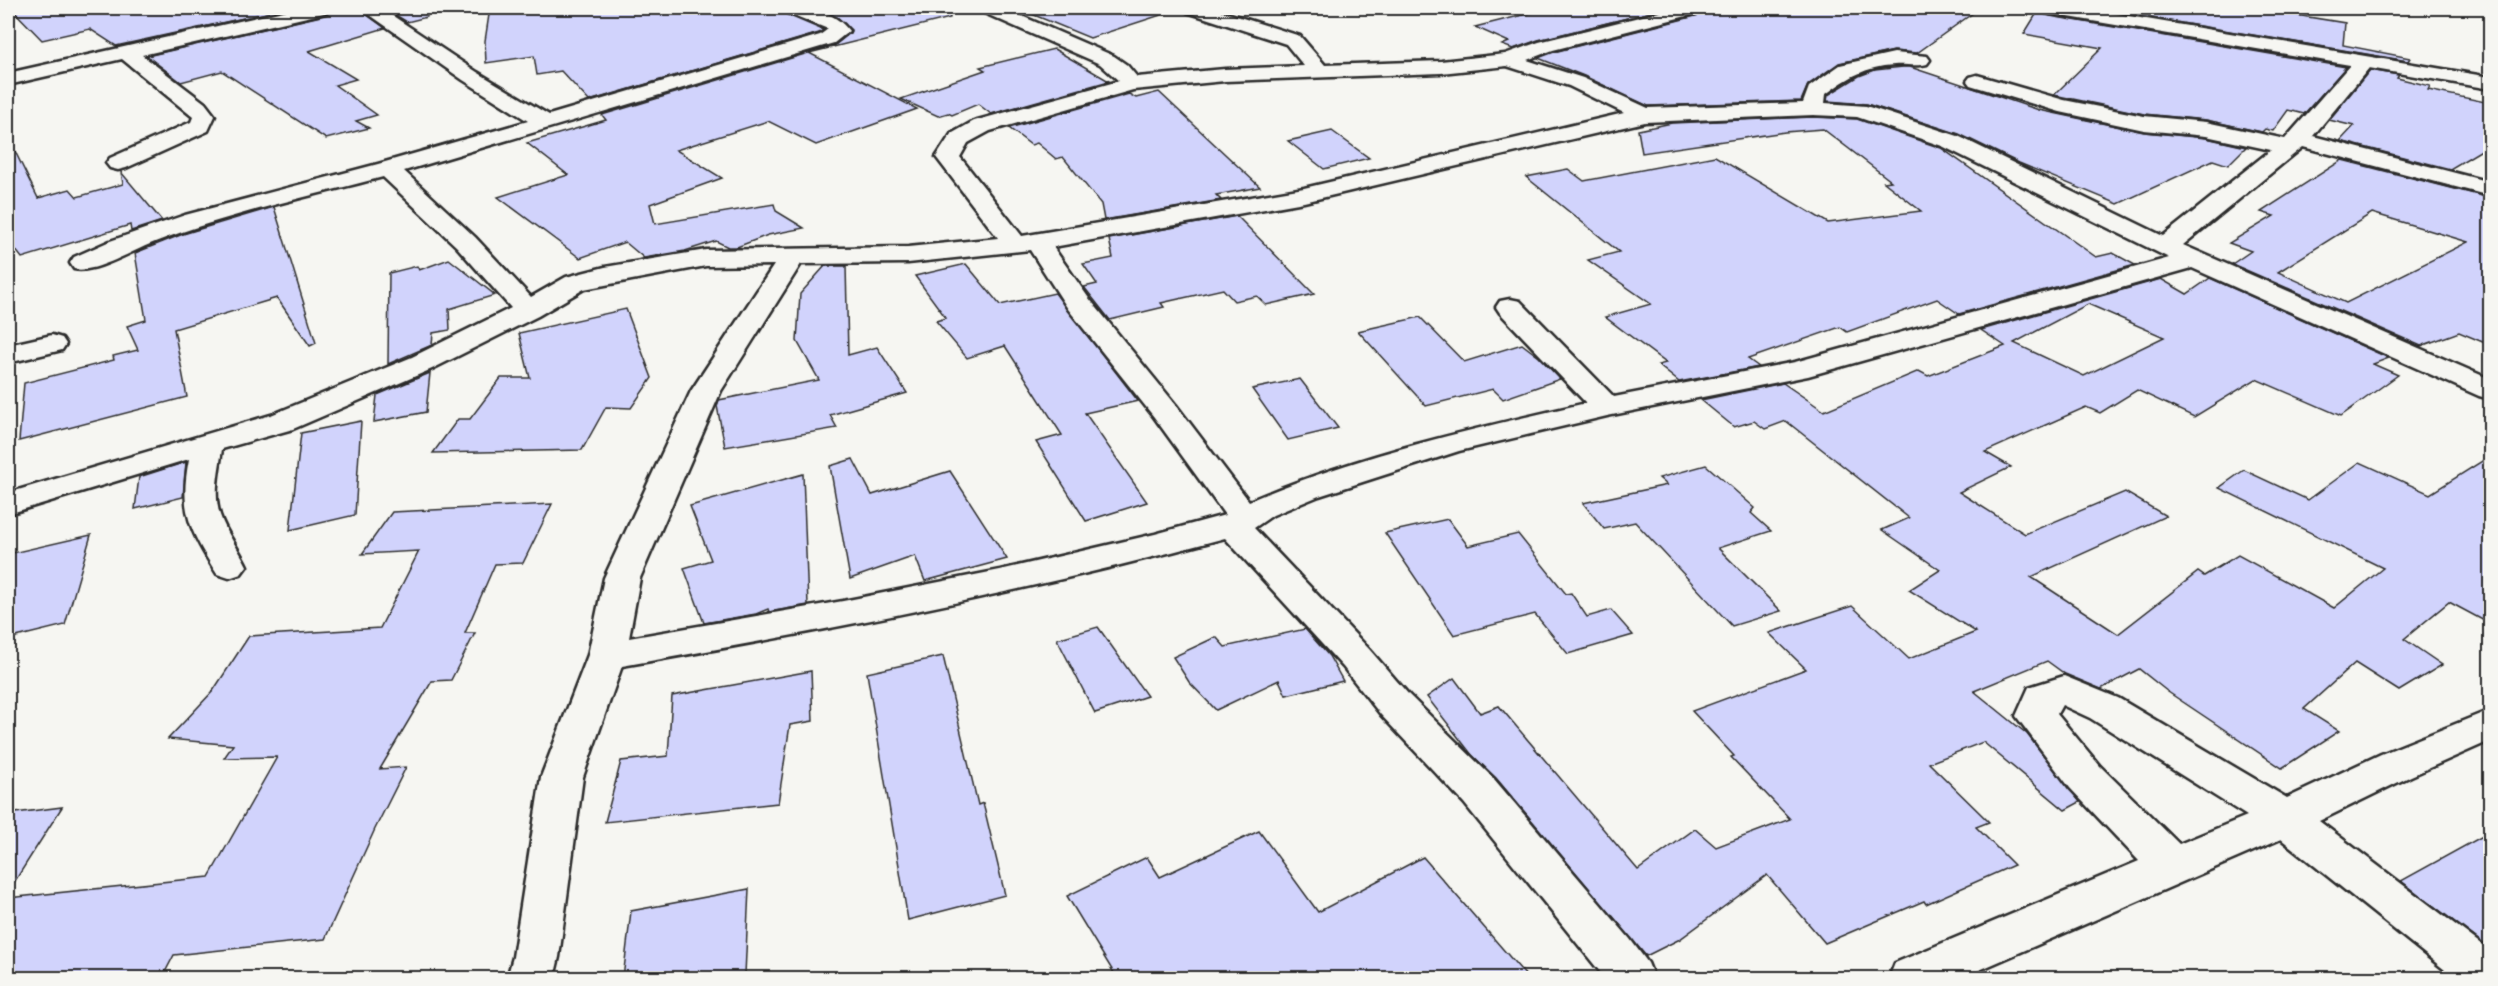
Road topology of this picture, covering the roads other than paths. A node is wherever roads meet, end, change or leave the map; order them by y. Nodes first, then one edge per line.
1 (320, 8) edge
2 (369, 8) edge
3 (794, 8) edge
4 (989, 8) edge
5 (1194, 8) edge
6 (1695, 8) edge
7 (2051, 8) edge
8 (127, 53) junction
9 (1508, 60) junction
10 (1920, 60) dead end
11 (2365, 60) junction
12 (1319, 71) junction
13 (8, 79) edge
14 (1977, 81) dead end
15 (2490, 83) edge
16 (1132, 84) junction
17 (1813, 109) junction
18 (1645, 115) junction
19 (545, 122) junction
20 (2294, 143) junction
21 (118, 163) dead end
22 (387, 168) junction
23 (2490, 189) edge
24 (1025, 242) junction
25 (2179, 253) junction
26 (793, 256) junction
27 (83, 263) dead end
28 (1510, 308) dead end
29 (528, 310) junction
30 (52, 344) dead end
31 (8, 354) edge
32 (2490, 390) edge
33 (1607, 407) junction
34 (207, 445) junction
35 (8, 504) edge
36 (1238, 522) junction
37 (229, 566) dead end
38 (607, 655) junction
39 (2490, 725) edge
40 (2285, 818) junction
41 (2172, 866) junction
42 (530, 978) edge
43 (1631, 978) edge
44 (1912, 978) edge
45 (2490, 978) edge

1 - 8 street
2 - 19 street
3 - 19 street
4 - 16 street
5 - 12 street
6 - 9 street
7 - 11 street
8 - 13 street
8 - 21 street
9 - 12 street
9 - 18 street
10 - 17 street
11 - 15 street
11 - 20 street
12 - 16 street
14 - 20 street
16 - 24 street
17 - 18 street
17 - 25 street
18 - 24 street
19 - 22 street
20 - 23 street
20 - 25 street
22 - 27 street
22 - 29 street
24 - 26 street
24 - 36 street
25 - 32 street
25 - 33 street
26 - 29 street
26 - 38 street
28 - 33 street
29 - 34 street
30 - 31 street
33 - 36 street
34 - 35 street
34 - 37 street
36 - 38 street
36 - 43 street
38 - 42 street
39 - 40 street
40 - 41 street
40 - 41 street
40 - 45 street
41 - 44 street

